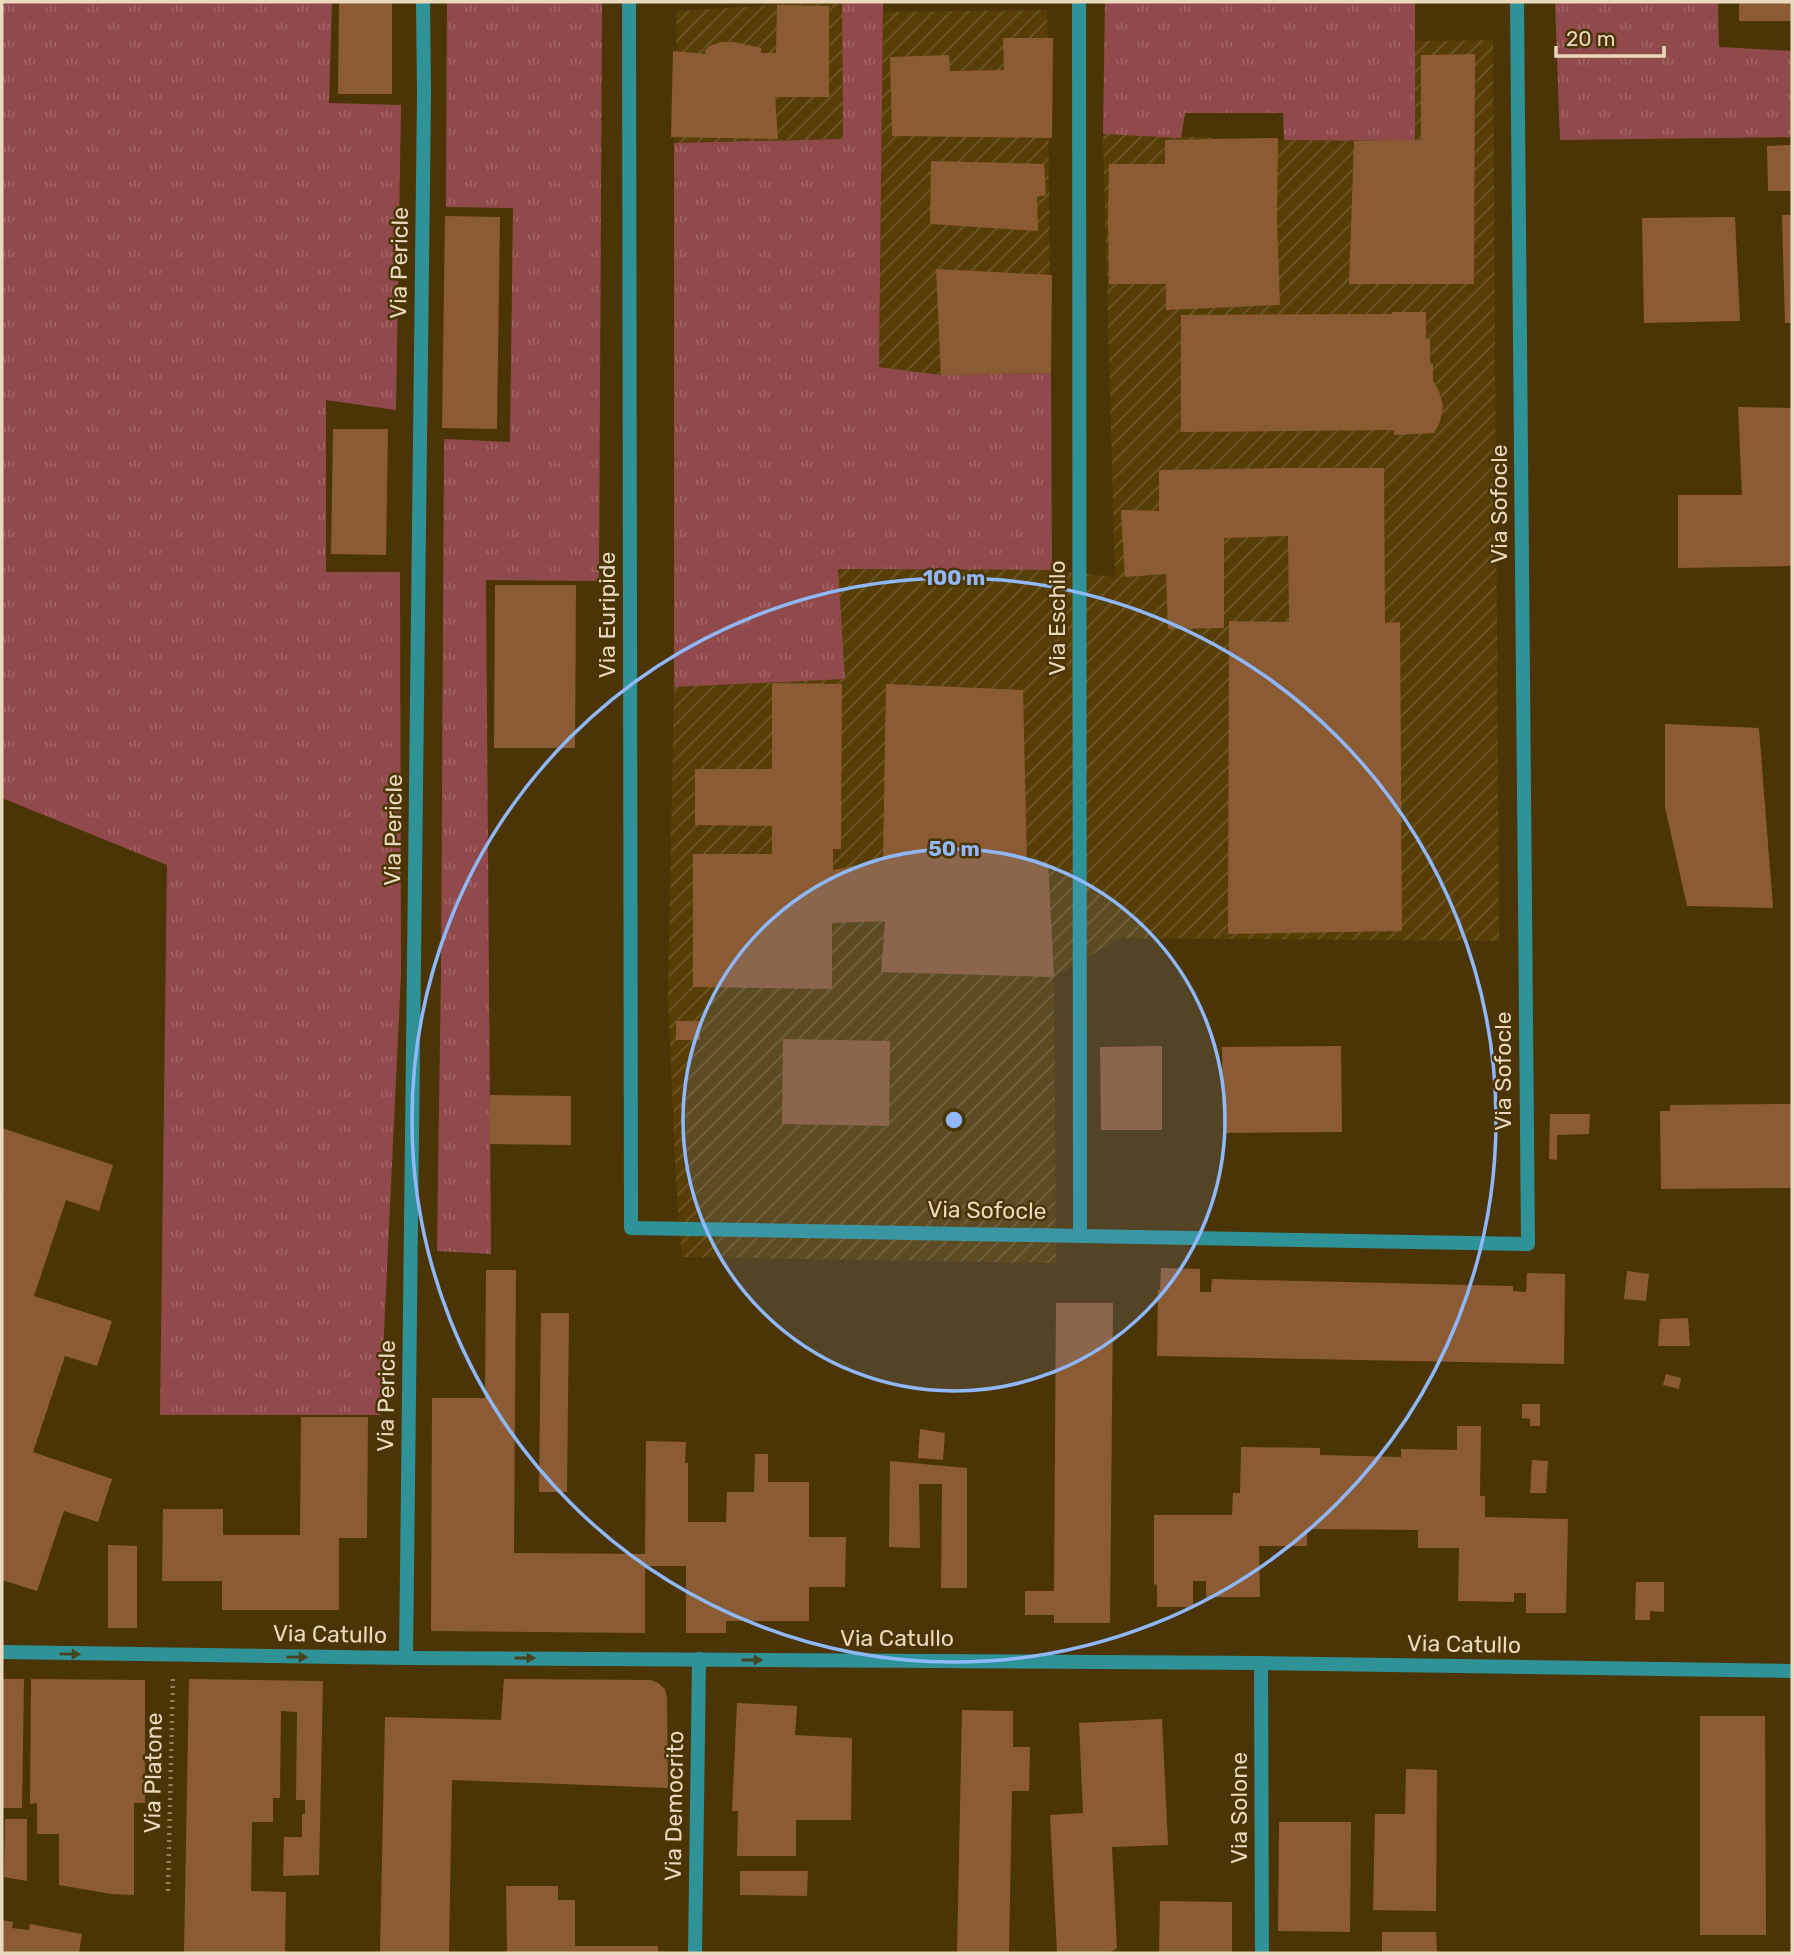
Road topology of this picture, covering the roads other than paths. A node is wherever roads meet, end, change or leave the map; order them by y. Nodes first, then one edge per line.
1 (423, 2) edge
2 (629, 2) edge
3 (1079, 2) edge
4 (1517, 2) edge
5 (631, 1228) joint
6 (1080, 1235) junction
7 (2, 1653) edge
8 (406, 1658) junction
9 (699, 1659) junction
10 (1261, 1663) junction
11 (1792, 1671) edge
12 (695, 1953) edge
13 (1262, 1953) edge

1 - 8 street, Via Pericle
2 - 5 street, Via Euripide
3 - 6 street, Via Eschilo
4 - 6 street, Via Sofocle
5 - 6 street, Via Sofocle
7 -> 8 street, Via Catullo
8 -> 9 street, Via Catullo
9 -> 10 street, Via Catullo
9 - 12 street, Via Democrito
10 - 11 street, Via Catullo
10 - 13 street, Via Solone

